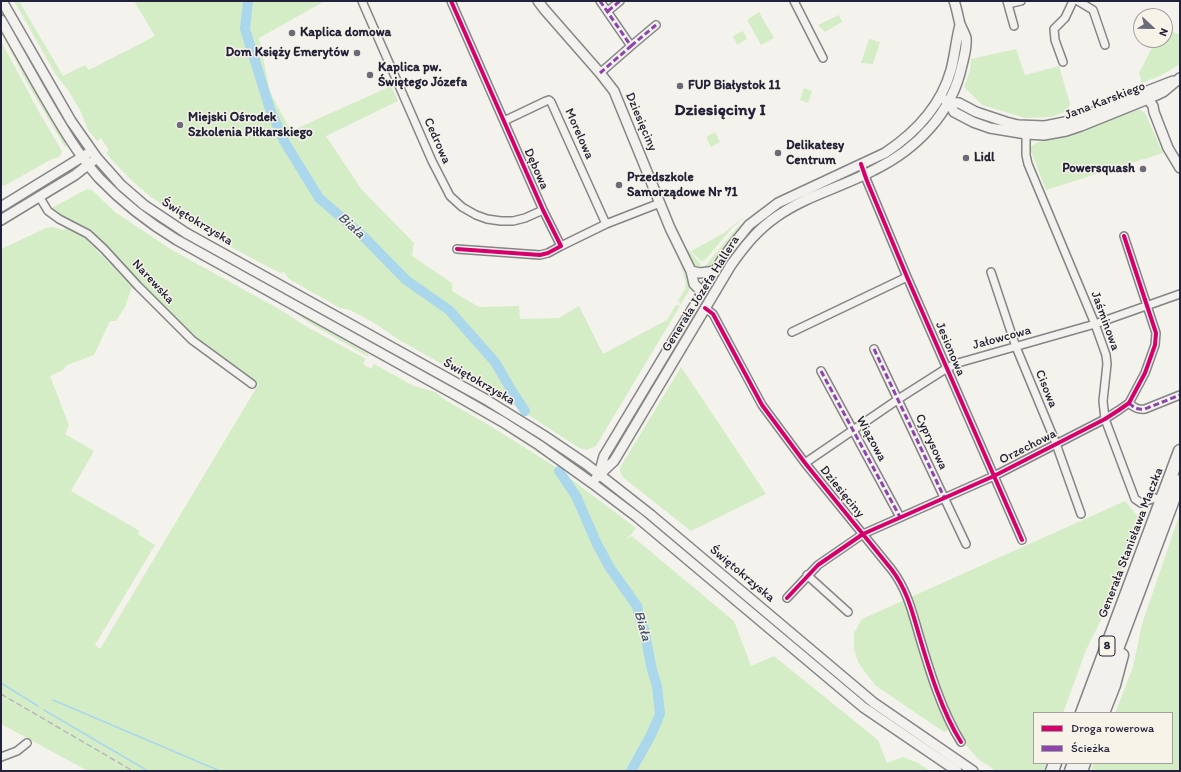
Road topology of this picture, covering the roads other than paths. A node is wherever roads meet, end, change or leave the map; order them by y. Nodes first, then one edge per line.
1 (2, 1) edge
2 (362, 1) edge
3 (451, 1) edge
4 (538, 1) edge
5 (600, 1) edge
6 (620, 1) edge
7 (794, 1) edge
8 (954, 1) edge
9 (1021, 1) edge
10 (1073, 1) edge
11 (1078, 1) edge
12 (1008, 2) edge
13 (608, 11) junction
14 (1, 20) edge
15 (656, 25) dead end
16 (960, 25) junction
17 (1014, 26) dead end
18 (1105, 45) dead end
19 (631, 46) junction
20 (823, 58) dead end
21 (1063, 62) dead end
22 (600, 73) junction
23 (1179, 78) edge
24 (1147, 95) junction
25 (940, 97) junction
26 (949, 102) junction
27 (504, 121) junction
28 (923, 121) junction
29 (931, 127) junction
30 (1005, 127) junction
31 (1026, 134) junction
32 (94, 154) junction
33 (85, 161) junction
34 (862, 164) junction
35 (1180, 168) edge
36 (864, 175) junction
37 (49, 178) junction
38 (55, 187) junction
39 (39, 196) junction
40 (660, 203) junction
41 (1, 207) edge
42 (768, 209) junction
43 (543, 210) junction
44 (775, 217) junction
45 (1, 220) edge
46 (606, 224) junction
47 (1124, 236) dead end
48 (562, 246) junction
49 (457, 249) dead end
50 (242, 264) junction
51 (691, 270) junction
52 (716, 271) junction
53 (991, 272) dead end
54 (236, 273) junction
55 (907, 277) junction
56 (702, 292) junction
57 (1180, 294) edge
58 (1147, 305) junction
59 (706, 308) junction
60 (1095, 324) junction
61 (792, 332) dead end
62 (1016, 347) junction
63 (874, 349) dead end
64 (947, 368) junction
65 (821, 371) dead end
66 (252, 384) dead end
67 (647, 385) junction
68 (656, 390) junction
69 (1180, 396) edge
70 (485, 399) junction
71 (898, 400) junction
72 (1129, 403) junction
73 (480, 408) junction
74 (1105, 419) junction
75 (853, 431) junction
76 (1056, 444) junction
77 (1180, 451) edge
78 (805, 463) junction
79 (599, 474) junction
80 (994, 476) junction
81 (1180, 481) edge
82 (592, 483) junction
83 (944, 497) junction
84 (1155, 498) dead end
85 (1081, 514) dead end
86 (900, 517) junction
87 (863, 534) junction
88 (1022, 540) dead end
89 (966, 544) dead end
90 (807, 574) junction
91 (1137, 581) junction
92 (786, 598) dead end
93 (848, 612) dead end
94 (1074, 712) edge
95 (1082, 712) edge
96 (1093, 712) edge
97 (1103, 712) edge
98 (961, 742) dead end
99 (27, 743) dead end
100 (1, 757) edge
101 (956, 771) edge
102 (973, 771) edge

1 - 32 main road, Świętokrzyska
2 - 43 street, Cedrowa
3 - 27 street, Dębowa
4 - 22 main road, Dziesięciny
5 - 13 street
6 - 13 street
7 - 20 street
8 - 16 main road, Generała Józefa Hallera
9 - 12 street
10 - 21 street
11 - 18 street
12 - 17 street
13 - 19 street
14 - 33 main road, Świętokrzyska
15 - 19 street
16 - 25 main road, Generała Józefa Hallera
16 - 26 main road, Generała Józefa Hallera
19 - 22 street
22 - 40 main road, Dziesięciny
23 - 24 main road, Jana Karskiego
24 - 30 main road, Jana Karskiego
24 - 31 main road, Jana Karskiego
24 - 35 main road
25 - 26 main road, Jana Karskiego
25 - 28 main road, Generała Józefa Hallera
26 - 29 main road, Generała Józefa Hallera
26 - 30 main road, Jana Karskiego
27 - 43 street, Dębowa
27 - 46 street, Morelowa
28 - 29 main road
28 - 34 main road, Generała Józefa Hallera
29 - 36 main road, Generała Józefa Hallera
30 - 31 main road, Jana Karskiego
31 - 60 street, Jaśminowa
32 - 33 main road
32 - 50 main road, Świętokrzyska
33 - 37 main road
33 - 38 main road
33 - 54 main road, Świętokrzyska
34 - 36 street, Jesionowa
34 - 42 main road, Generała Józefa Hallera
36 - 44 main road, Generała Józefa Hallera
36 - 55 street, Jesionowa
37 - 38 main road
37 - 41 main road
38 - 39 main road
39 - 45 main road
39 - 66 street, Narewska
40 - 46 street
40 - 51 main road, Dziesięciny
42 - 44 main road
42 - 52 main road, Generała Józefa Hallera
43 - 48 street, Dębowa
44 - 59 main road, Generała Józefa Hallera
46 - 48 street
47 - 58 street, Orzechowa
48 - 49 street
50 - 54 main road
50 - 70 main road, Świętokrzyska
51 - 52 main road
51 - 56 main road, Dziesięciny
52 - 56 main road, Generała Józefa Hallera
53 - 62 street, Cisowa
54 - 73 main road, Świętokrzyska
55 - 61 street
55 - 64 street, Jesionowa
56 - 67 main road, Generała Józefa Hallera
57 - 58 street, Jałowcowa
58 - 60 street, Jałowcowa
58 - 72 street, Orzechowa
59 - 68 main road, Generała Józefa Hallera
59 - 78 street, Dziesięciny
60 - 62 street, Jałowcowa
60 - 74 street, Jaśminowa
62 - 64 street, Jałowcowa
62 - 76 street, Cisowa
63 - 71 street, Cyprysowa
64 - 71 street, Jałowcowa
64 - 80 street, Jesionowa
65 - 75 street, Wiązowa
67 - 68 main road
67 - 79 main road, Generała Józefa Hallera
68 - 79 main road, Generała Józefa Hallera
69 - 72 street
70 - 73 main road
70 - 79 main road, Świętokrzyska
71 - 75 street, Jałowcowa
71 - 83 street, Cyprysowa
72 - 74 street, Orzechowa
73 - 82 main road, Świętokrzyska
74 - 76 street, Orzechowa
74 - 84 street, Jaśminowa
75 - 78 street, Jałowcowa
75 - 86 street, Wiązowa
76 - 80 street, Orzechowa
76 - 85 street, Cisowa
77 - 91 highway, Generała Stanisława Maczka / 8
78 - 87 street, Dziesięciny
79 - 82 main road, Generała Józefa Hallera
79 - 102 main road, Świętokrzyska
80 - 83 street, Orzechowa
80 - 88 street, Jesionowa
81 - 91 highway, Generała Stanisława Maczka / 8
82 - 101 main road, Świętokrzyska
83 - 86 street, Orzechowa
83 - 89 street, Cyprysowa
86 - 87 street, Orzechowa
87 - 90 street, Orzechowa
87 - 98 street, Dziesięciny
90 - 92 street, Orzechowa
90 - 93 street
91 - 94 highway
91 - 95 highway, Generała Stanisława Maczka / 8
91 - 96 highway, Generała Stanisława Maczka / 8
91 - 97 highway
99 - 100 street

